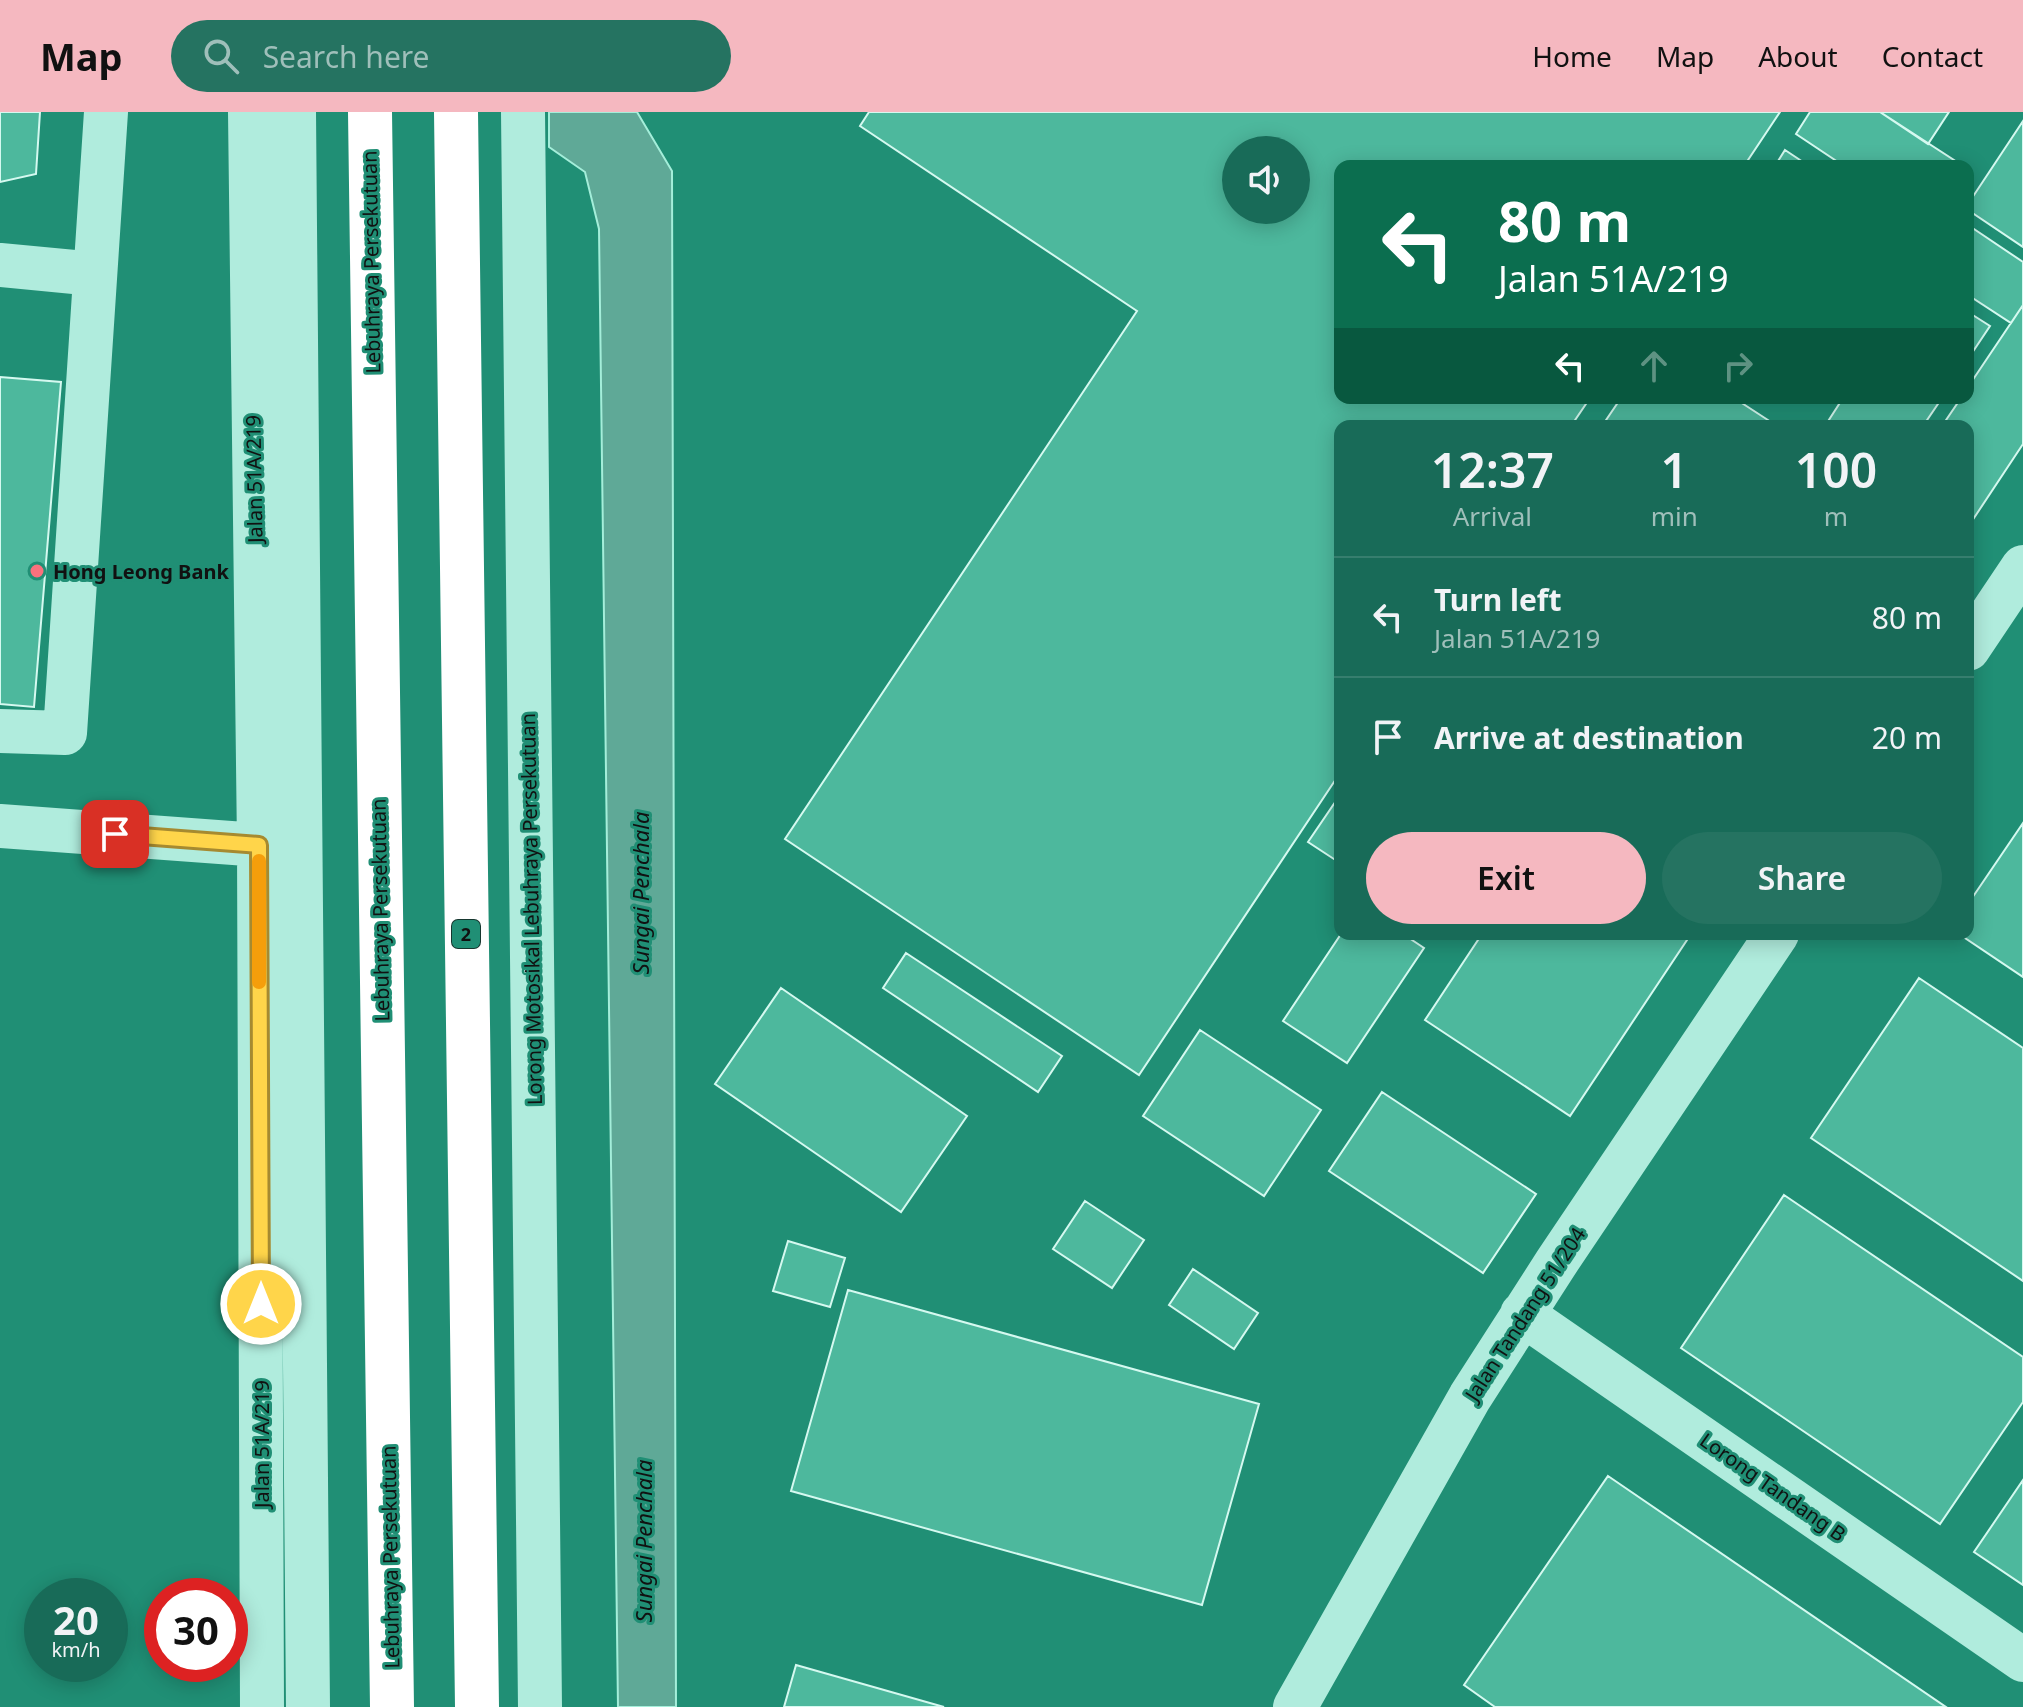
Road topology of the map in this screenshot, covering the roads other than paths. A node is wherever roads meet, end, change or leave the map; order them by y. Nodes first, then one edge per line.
1 (106, 112) edge
2 (250, 112) edge
3 (294, 112) edge
4 (370, 112) edge
5 (456, 112) edge
6 (523, 112) edge
7 (0, 265) edge
8 (95, 274) junction
9 (2023, 567) edge
10 (1974, 640) edge
11 (0, 731) edge
12 (0, 826) edge
13 (259, 845) junction
14 (1773, 940) edge
15 (1522, 1314) junction
16 (2023, 1660) edge
17 (262, 1707) edge
18 (308, 1707) edge
19 (392, 1707) edge
20 (477, 1707) edge
21 (540, 1707) edge
22 (1295, 1707) edge

1 - 8 street
2 - 13 street, Jalan 51A/219
3 - 18 street
4 - 19 highway, Lebuhraya Persekutuan
5 - 20 highway, 2
6 - 21 street, Lorong Motosikal Lebuhraya Persekutuan
7 - 8 street
8 - 11 street
9 - 10 street
12 - 13 street
13 - 17 street, Jalan 51A/219
14 - 15 street, Jalan Tandang 51/204
15 - 16 street, Lorong Tandang B
15 - 22 street, Jalan Tandang 51/204

